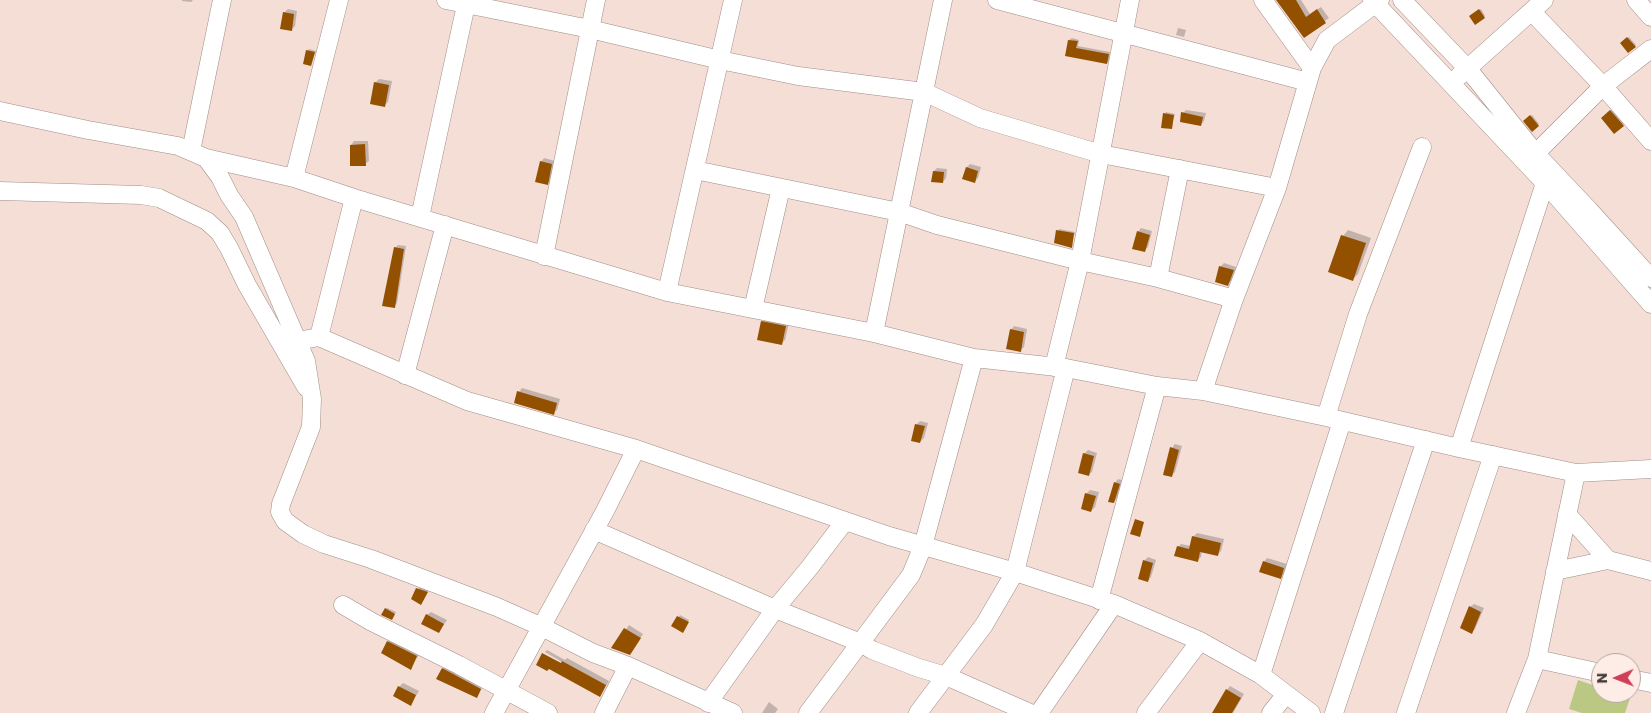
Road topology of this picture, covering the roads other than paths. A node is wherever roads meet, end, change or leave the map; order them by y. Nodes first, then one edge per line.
1 (222, 0) edge
2 (339, 0) edge
3 (446, 0) edge
4 (596, 0) edge
5 (733, 0) edge
6 (944, 0) edge
7 (1130, 0) edge
8 (1263, 0) edge
9 (1402, 0) edge
10 (1636, 0) edge
11 (1009, 1) edge
12 (1375, 1) edge
13 (466, 2) edge
14 (1538, 6) edge
15 (1651, 17) edge
16 (590, 29) junction
17 (1123, 34) junction
18 (1651, 49) edge
19 (720, 60) junction
20 (1468, 69) junction
21 (1310, 75) junction
22 (1450, 84) junction
23 (1603, 86) junction
24 (924, 92) junction
25 (0, 111) edge
26 (1651, 141) edge
27 (1422, 147) dead end
28 (1100, 154) junction
29 (198, 155) junction
30 (1531, 158) junction
31 (1180, 169) junction
32 (695, 170) junction
33 (294, 178) junction
34 (1545, 183) junction
35 (781, 188) junction
36 (1277, 188) junction
37 (0, 191) edge
38 (354, 198) junction
39 (900, 212) junction
40 (1582, 213) junction
41 (420, 217) junction
42 (445, 225) junction
43 (544, 256) junction
44 (1644, 258) edge
45 (1080, 261) junction
46 (1158, 278) junction
47 (1651, 278) edge
48 (667, 292) junction
49 (1234, 299) junction
50 (1651, 304) edge
51 (754, 309) junction
52 (874, 334) junction
53 (319, 337) junction
54 (297, 341) junction
55 (974, 358) junction
56 (1060, 367) junction
57 (405, 375) junction
58 (1157, 386) junction
59 (1202, 391) junction
60 (312, 400) junction
61 (1334, 419) junction
62 (1426, 440) junction
63 (1459, 448) junction
64 (636, 449) junction
65 (1493, 455) junction
66 (1651, 469) edge
67 (1576, 473) junction
68 (1567, 514) junction
69 (846, 521) junction
70 (594, 530) junction
71 (923, 546) junction
72 (1608, 560) junction
73 (1555, 571) junction
74 (1651, 571) edge
75 (1015, 572) junction
76 (1106, 602) junction
77 (343, 605) dead end
78 (775, 609) junction
79 (542, 627) junction
80 (1200, 641) junction
81 (861, 643) junction
82 (1537, 659) junction
83 (628, 666) junction
84 (1591, 671) edge
85 (1261, 675) junction
86 (946, 676) junction
87 (506, 692) junction
88 (1286, 694) junction
89 (708, 703) junction
90 (494, 713) edge
91 (548, 713) edge
92 (604, 713) edge
93 (733, 713) edge
94 (808, 713) edge
95 (918, 713) edge
96 (1030, 713) edge
97 (1038, 713) edge
98 (1146, 713) edge
99 (1271, 713) edge
100 (1311, 713) edge
101 (1334, 713) edge
102 (1406, 713) edge
103 (1516, 713) edge

1 - 29 street
2 - 33 street
3 - 13 street
4 - 16 street
5 - 19 street
6 - 24 street
7 - 17 street
8 - 21 street
9 - 20 street
10 - 15 street
11 - 17 street
12 - 21 street
12 - 22 street
13 - 16 street
13 - 41 street
14 - 20 street
14 - 23 street
16 - 19 street
16 - 43 street
17 - 21 street
17 - 28 street
18 - 23 street
19 - 24 street
19 - 32 street
20 - 22 street
20 - 30 street
21 - 36 street
22 - 30 street
23 - 26 street
23 - 30 street
24 - 28 street
24 - 39 street
25 - 29 street
27 - 61 street
28 - 31 street
28 - 45 street
29 - 33 street
29 - 54 street
30 - 34 street
30 - 40 street
31 - 36 street
31 - 46 street
32 - 35 street
32 - 48 street
33 - 38 street
34 - 40 street
34 - 63 street
35 - 39 street
35 - 51 street
36 - 49 street
37 - 60 street
38 - 41 street
38 - 53 street
39 - 45 street
39 - 52 street
40 - 44 street
40 - 50 street
41 - 42 street
42 - 43 street
42 - 57 street
43 - 48 street
44 - 47 street
45 - 46 street
45 - 56 street
46 - 49 street
48 - 51 street
49 - 59 street
51 - 52 street
52 - 55 street
53 - 54 street
53 - 57 street
54 - 60 street
55 - 56 street
55 - 71 street
56 - 58 street
56 - 75 street
57 - 64 street
58 - 59 street
58 - 76 street
59 - 61 street
60 - 79 street
61 - 62 street
61 - 85 street
62 - 63 street
62 - 101 street
63 - 65 street
64 - 69 street
64 - 70 street
65 - 67 street
65 - 102 street
66 - 67 street
67 - 68 street
68 - 72 street
68 - 73 street
69 - 71 street
69 - 78 street
70 - 78 street
70 - 79 street
71 - 75 street
71 - 81 street
72 - 73 street
72 - 74 street
73 - 82 street
75 - 76 street
75 - 86 street
76 - 80 street
76 - 97 street
77 - 87 street
78 - 81 street
78 - 89 street
79 - 83 street
79 - 87 street
80 - 85 street
80 - 98 street
81 - 86 street
81 - 94 street
82 - 84 street
82 - 103 street
83 - 89 street
83 - 92 street
85 - 88 street
86 - 95 street
86 - 96 street
87 - 90 street
87 - 91 street
88 - 99 street
88 - 100 street
89 - 93 street

